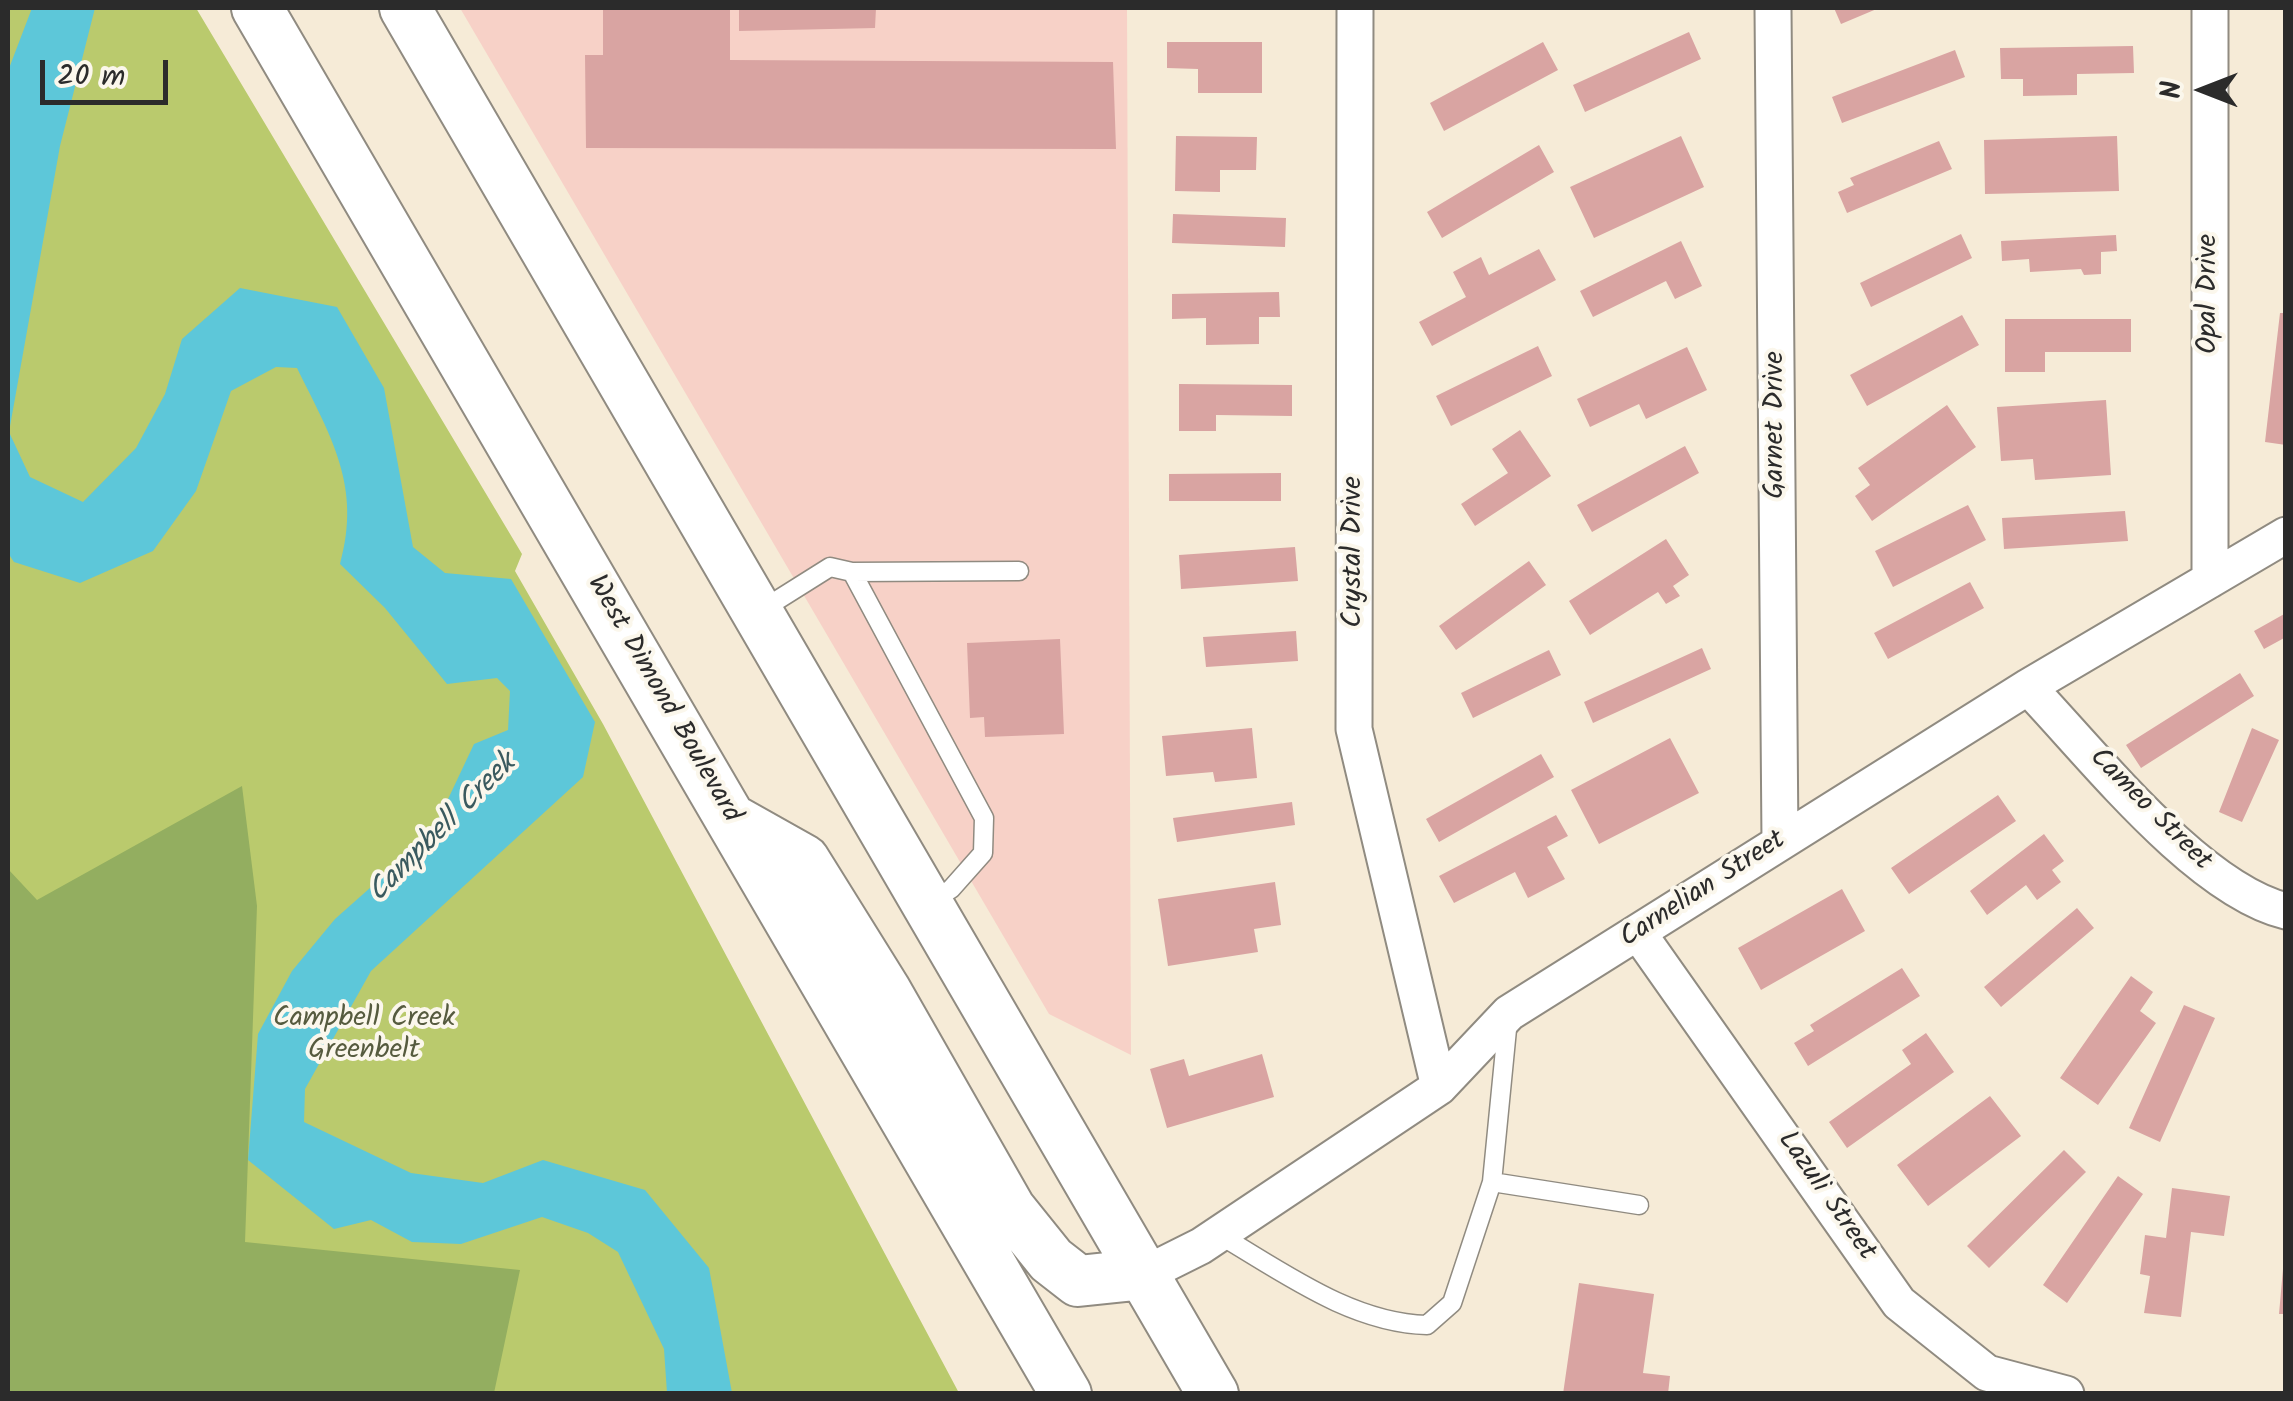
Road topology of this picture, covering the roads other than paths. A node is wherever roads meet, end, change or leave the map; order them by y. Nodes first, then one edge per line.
1 (257, 8) edge
2 (405, 8) edge
3 (1355, 8) edge
4 (1773, 8) edge
5 (2210, 8) edge
6 (2280, 543) edge
7 (1019, 571) dead end
8 (852, 572) junction
9 (2210, 580) junction
10 (758, 612) junction
11 (2028, 687) junction
12 (732, 819) junction
13 (1780, 842) junction
14 (928, 903) junction
15 (2286, 910) edge
16 (1638, 934) junction
17 (1509, 1013) junction
18 (1440, 1087) junction
19 (1492, 1182) junction
20 (1639, 1205) dead end
21 (1218, 1234) junction
22 (1145, 1274) junction
23 (1066, 1394) edge
24 (1213, 1394) edge
25 (2066, 1394) edge

1 - 12 main road, West Dimond Boulevard
2 - 10 main road
3 - 18 street, Crystal Drive
4 - 13 street, Garnet Drive
5 - 9 street, Opal Drive
6 - 9 street, Carnelian Street
7 - 8 lane
8 - 10 lane
8 - 14 lane
9 - 11 street, Carnelian Street
10 - 14 main road
11 - 13 street, Carnelian Street
11 - 15 street, Cameo Street
12 - 22 main road
12 - 23 main road, West Dimond Boulevard
13 - 16 street, Carnelian Street
14 - 22 main road
16 - 17 street, Carnelian Street
16 - 25 street, Lazuli Street
17 - 18 street, Carnelian Street
17 - 19 lane
18 - 21 street, Carnelian Street
19 - 20 lane
19 - 21 lane
21 - 22 street, Carnelian Street
22 - 24 main road

